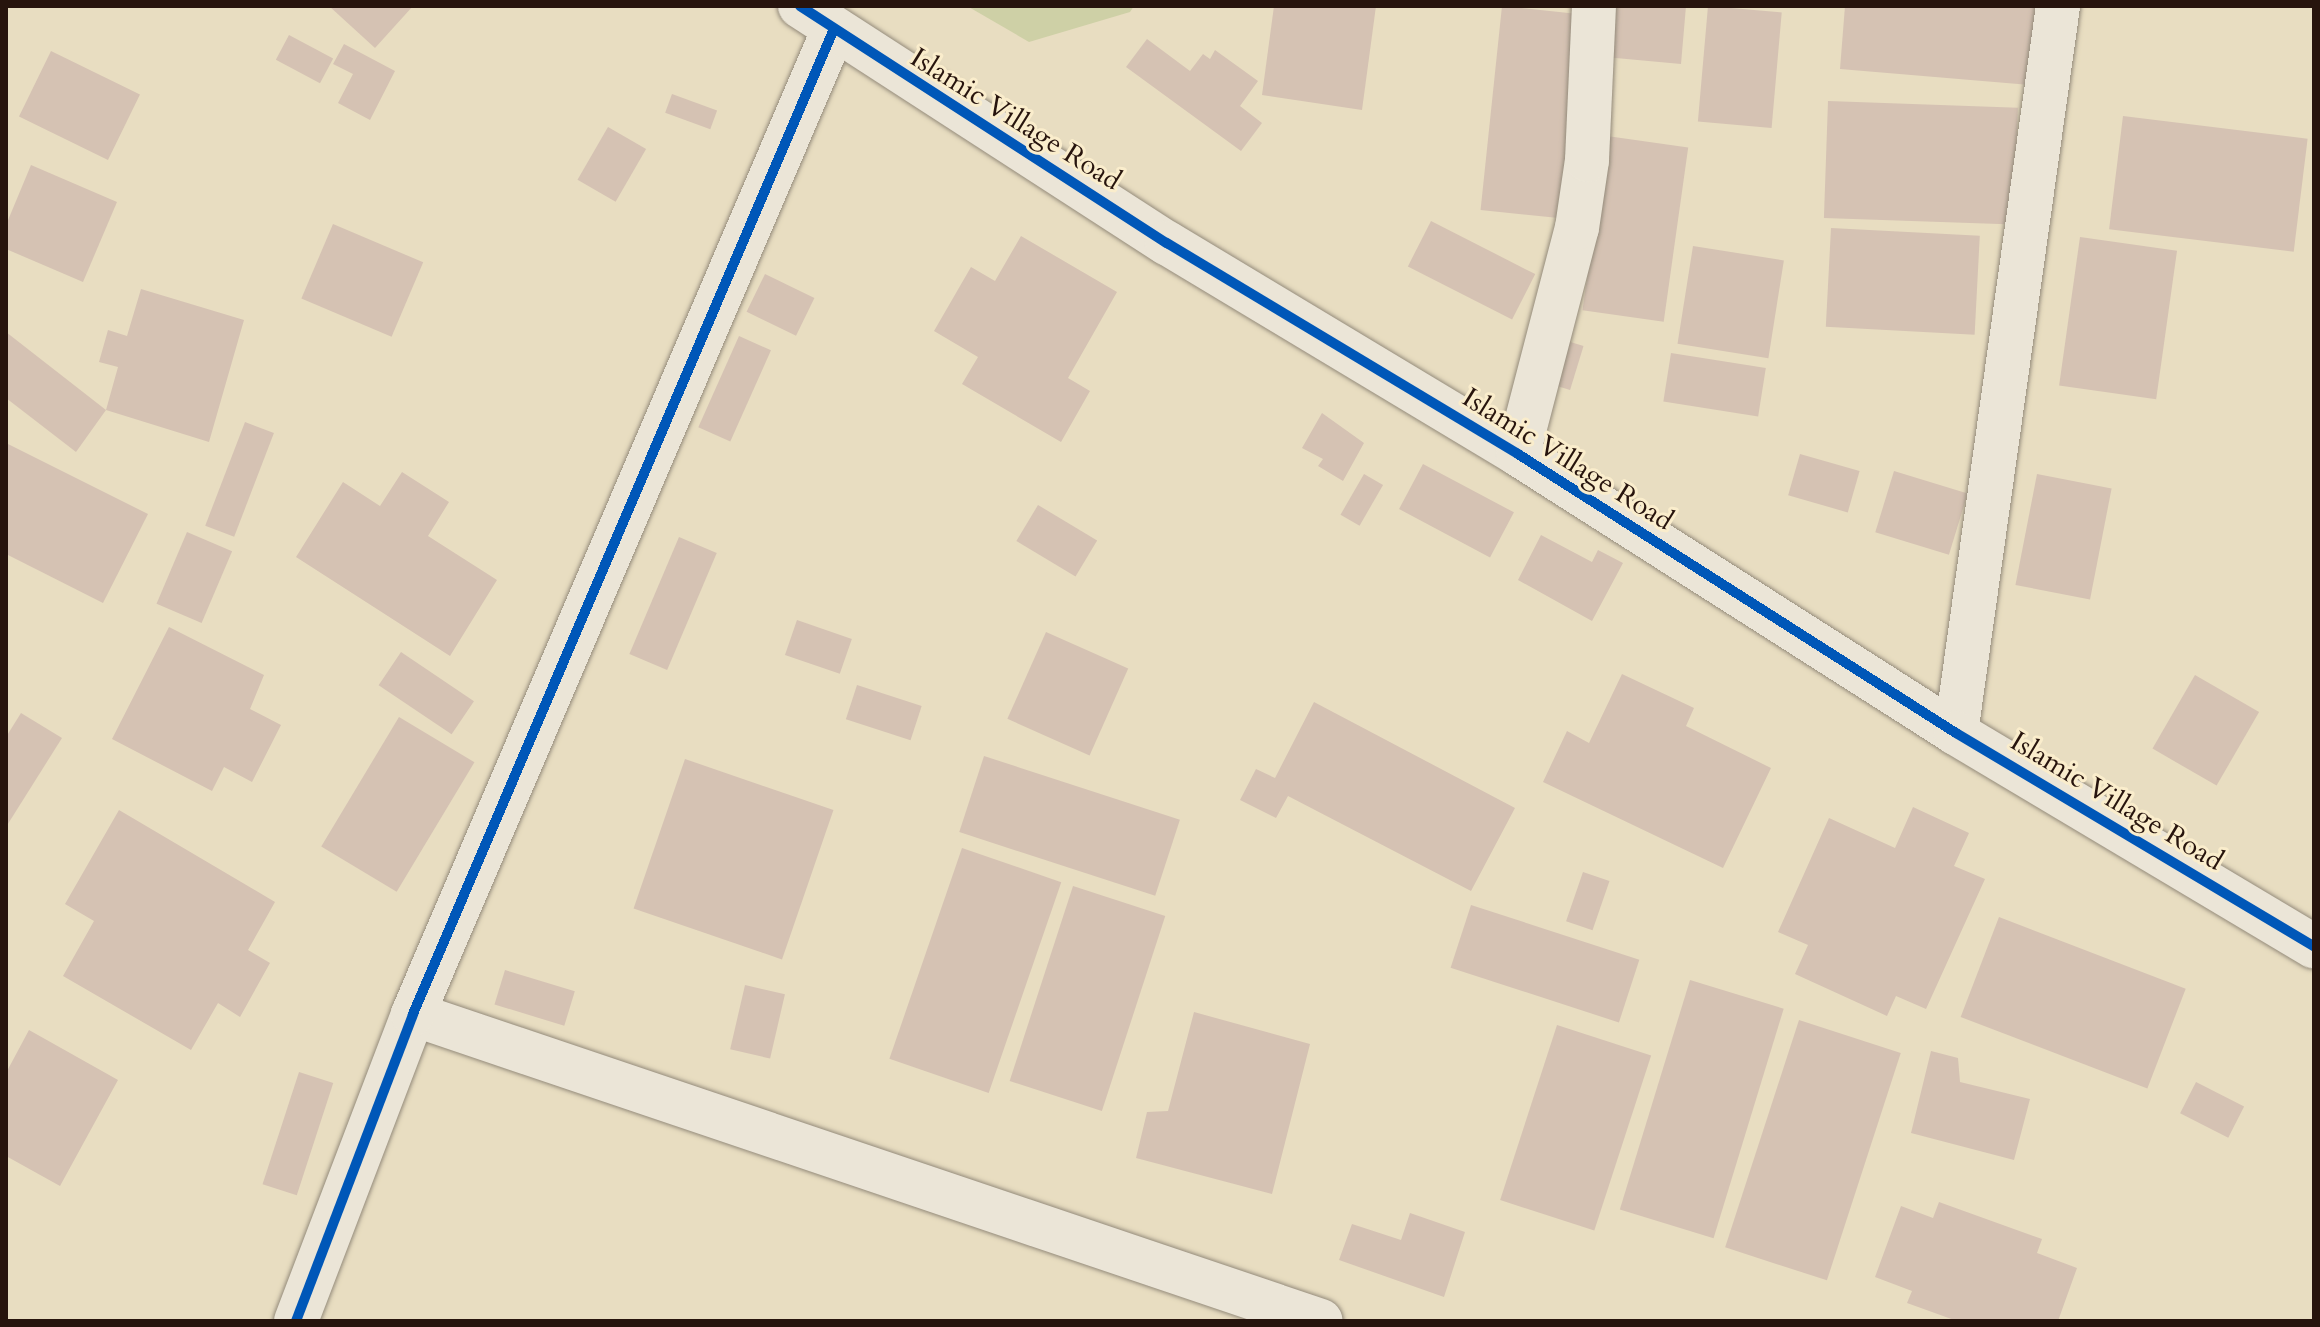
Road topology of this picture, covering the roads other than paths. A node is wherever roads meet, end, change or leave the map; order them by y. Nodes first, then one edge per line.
1 (1594, 6) edge
2 (2058, 6) edge
3 (816, 18) edge
4 (1518, 454) junction
5 (1956, 733) junction
6 (2314, 946) edge
7 (413, 1014) junction
8 (296, 1321) edge
9 (1321, 1321) edge

1 - 4 street
2 - 5 street
3 - 4 street, Islamic Village Road
3 - 7 street
4 - 5 street, Islamic Village Road
5 - 6 street, Islamic Village Road
7 - 8 street
7 - 9 street

